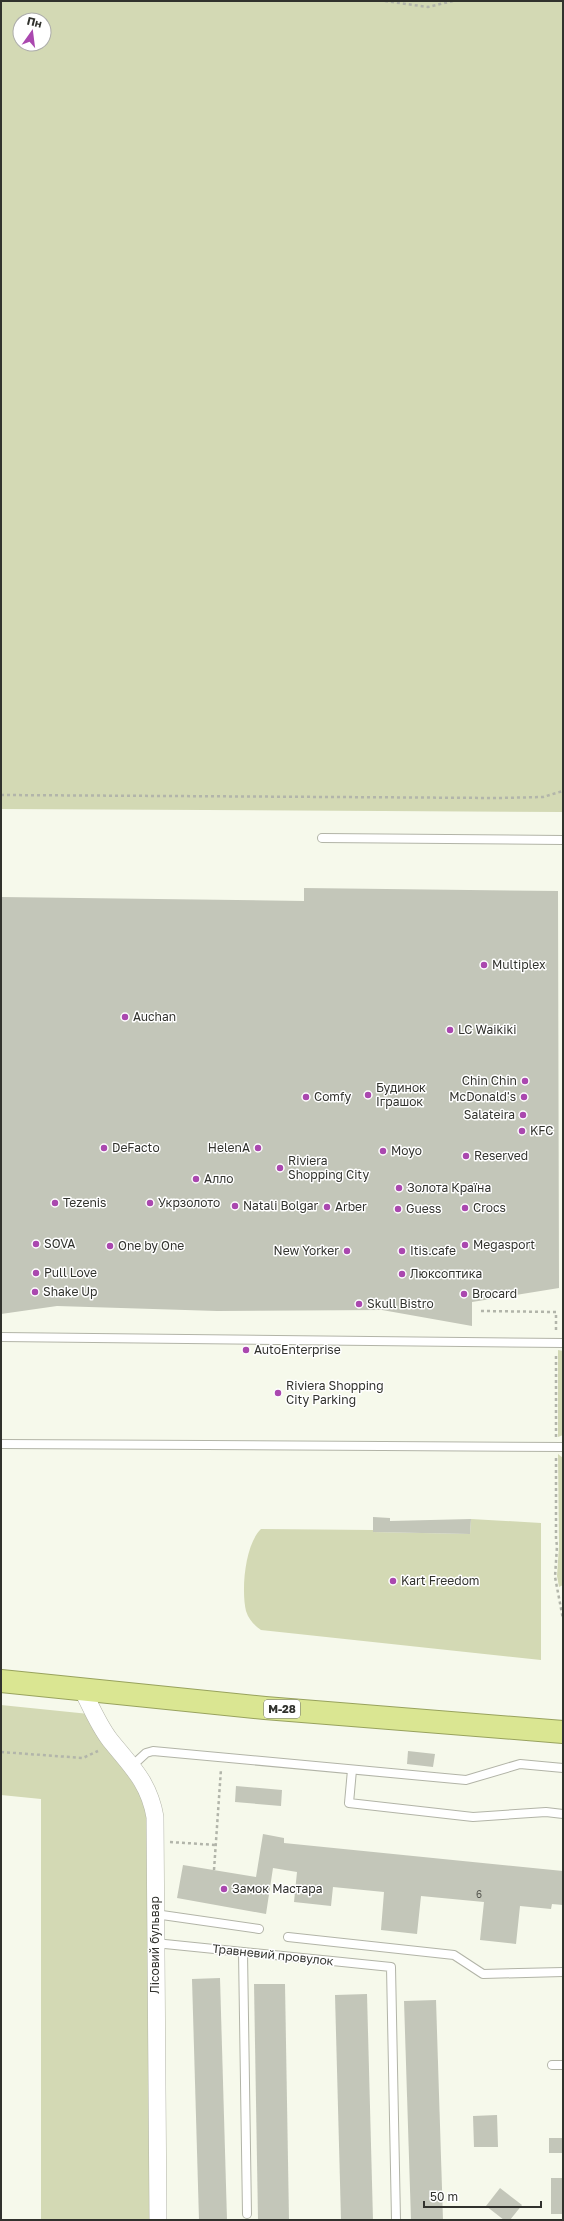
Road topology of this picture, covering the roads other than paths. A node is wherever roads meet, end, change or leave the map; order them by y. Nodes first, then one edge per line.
1 (322, 838) dead end
2 (563, 840) edge
3 (1, 1338) edge
4 (563, 1343) edge
5 (1, 1444) edge
6 (563, 1447) edge
7 (1, 1681) edge
8 (83, 1691) junction
9 (563, 1732) edge
10 (133, 1765) junction
11 (563, 1768) edge
12 (352, 1770) junction
13 (563, 1814) edge
14 (155, 1914) junction
15 (259, 1929) dead end
16 (288, 1937) dead end
17 (155, 1943) junction
18 (243, 1952) junction
19 (563, 1972) edge
20 (552, 2065) dead end
21 (563, 2065) edge
22 (247, 2214) dead end
23 (158, 2220) edge
24 (396, 2220) edge

1 - 2 lane
3 - 4 lane
5 - 6 lane
7 - 8 highway, М-28
8 - 9 highway, М-28
8 - 10 street, Лісовий бульвар
10 - 12 lane
10 - 14 street, Лісовий бульвар
11 - 12 lane
12 - 13 lane
14 - 15 lane
14 - 17 street, Лісовий бульвар
16 - 19 lane
17 - 18 lane, Травневий провулок
17 - 23 street, Лісовий бульвар
18 - 22 lane
18 - 24 lane, Травневий провулок
20 - 21 lane

